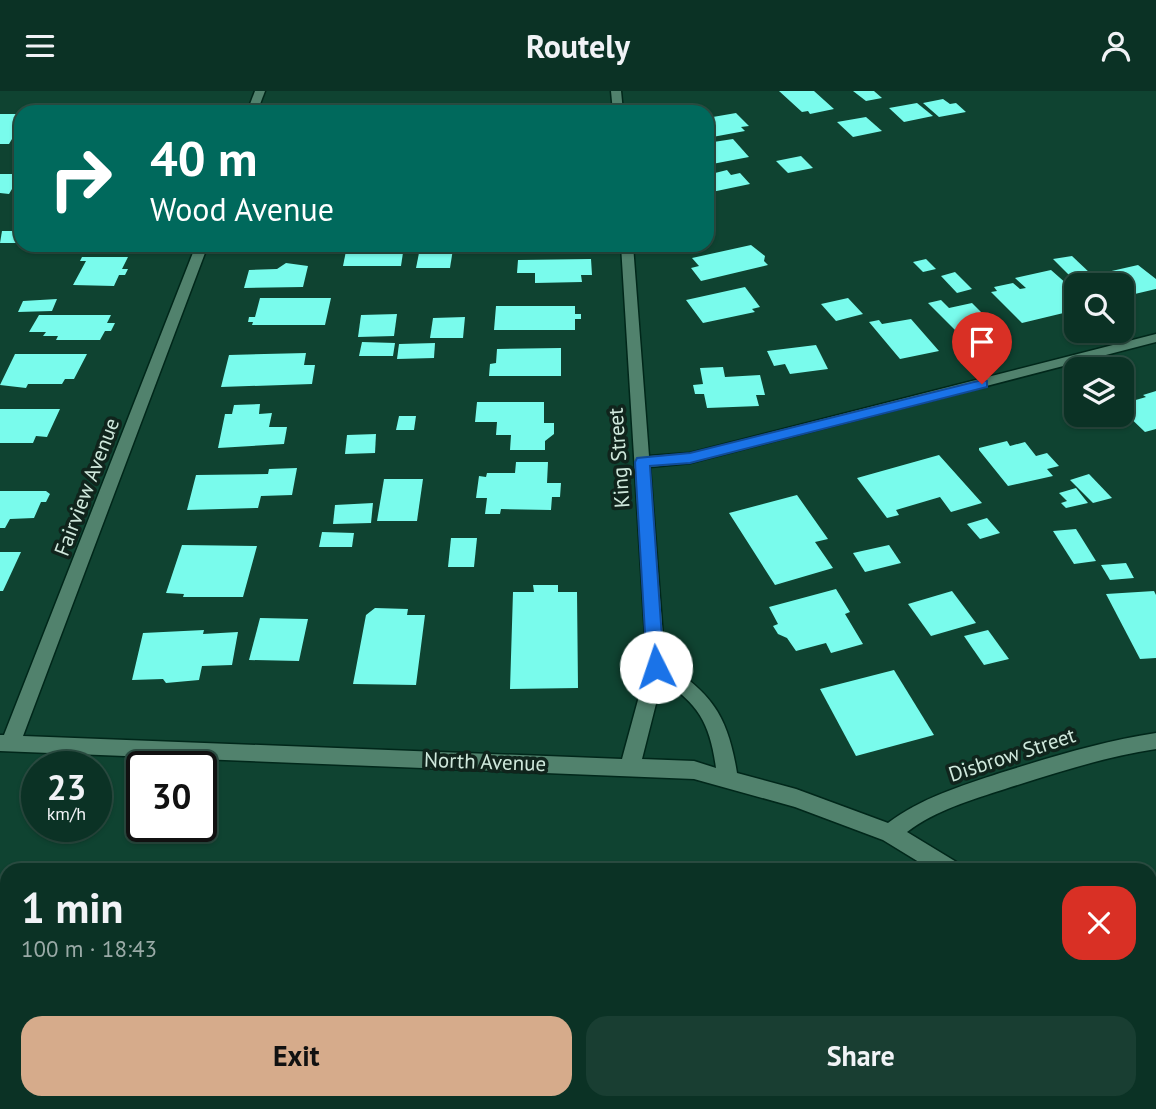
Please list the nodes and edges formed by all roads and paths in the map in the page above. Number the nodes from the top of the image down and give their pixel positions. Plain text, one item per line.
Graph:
1 (198, 252) edge
2 (627, 252) edge
3 (1156, 338) edge
4 (642, 462) junction
5 (656, 667) junction
6 (1156, 741) edge
7 (4, 746) edge
8 (630, 767) junction
9 (728, 779) junction
10 (890, 833) junction
11 (939, 863) edge

1 - 7 street, Fairview Avenue
2 - 4 street, King Street
3 - 4 street
4 - 5 street, King Street
5 - 8 street, King Street
5 - 9 street
6 - 10 street, Disbrow Street
7 - 8 street, North Avenue
8 - 9 street, North Avenue
9 - 10 street, North Avenue
10 - 11 street, North Avenue

